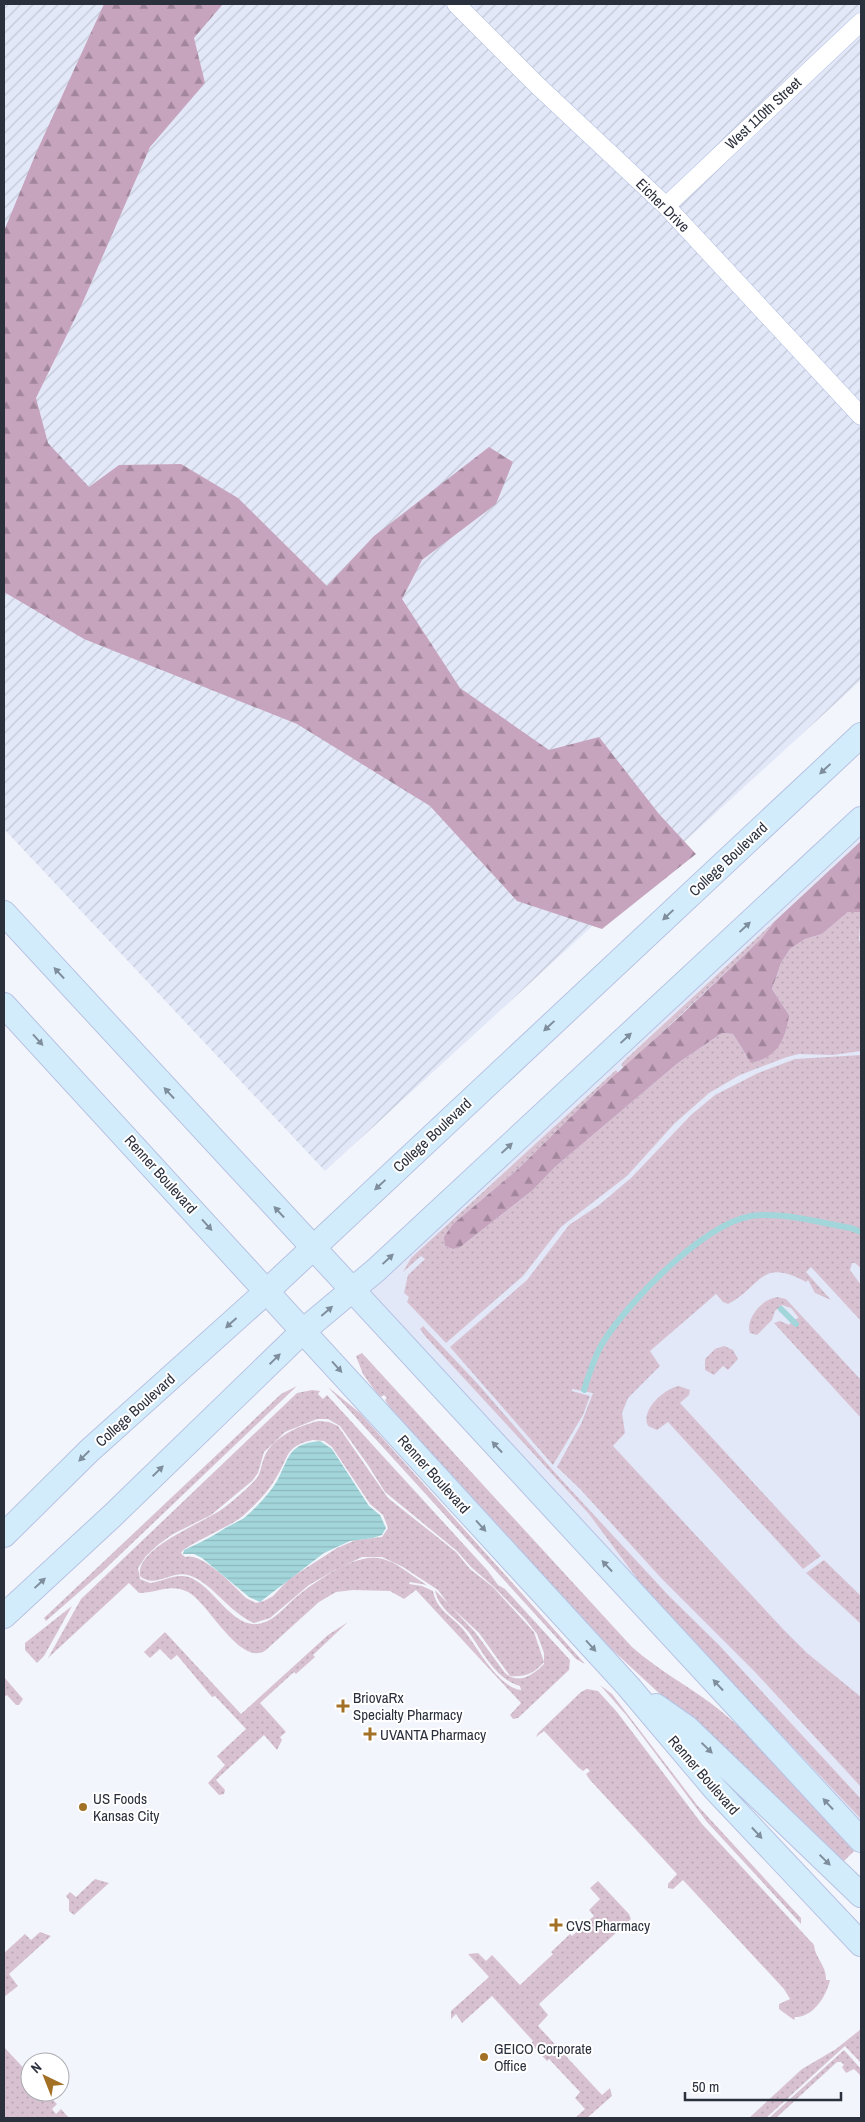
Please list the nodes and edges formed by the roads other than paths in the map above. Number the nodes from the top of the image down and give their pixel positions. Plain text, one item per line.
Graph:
1 (456, 4) edge
2 (861, 22) edge
3 (666, 206) junction
4 (861, 416) edge
5 (861, 735) edge
6 (861, 819) edge
7 (4, 913) edge
8 (4, 1005) edge
9 (312, 1248) junction
10 (351, 1290) junction
11 (267, 1291) junction
12 (303, 1331) junction
13 (4, 1535) edge
14 (4, 1616) edge
15 (628, 1686) junction
16 (861, 1840) edge
17 (861, 1895) edge
18 (861, 1944) edge

1 - 3 street, Eicher Drive
2 - 3 street, West 110th Street
3 - 4 street, Eicher Drive
5 -> 9 main road, College Boulevard
10 -> 6 main road
9 -> 7 main road
8 -> 11 main road, Renner Boulevard
9 - 10 main road
9 - 11 main road, College Boulevard
12 -> 10 main road
16 -> 10 main road
11 - 12 main road, Renner Boulevard
11 -> 13 main road, College Boulevard
14 -> 12 main road
12 -> 15 main road, Renner Boulevard
15 -> 17 main road
15 -> 18 main road, Renner Boulevard

